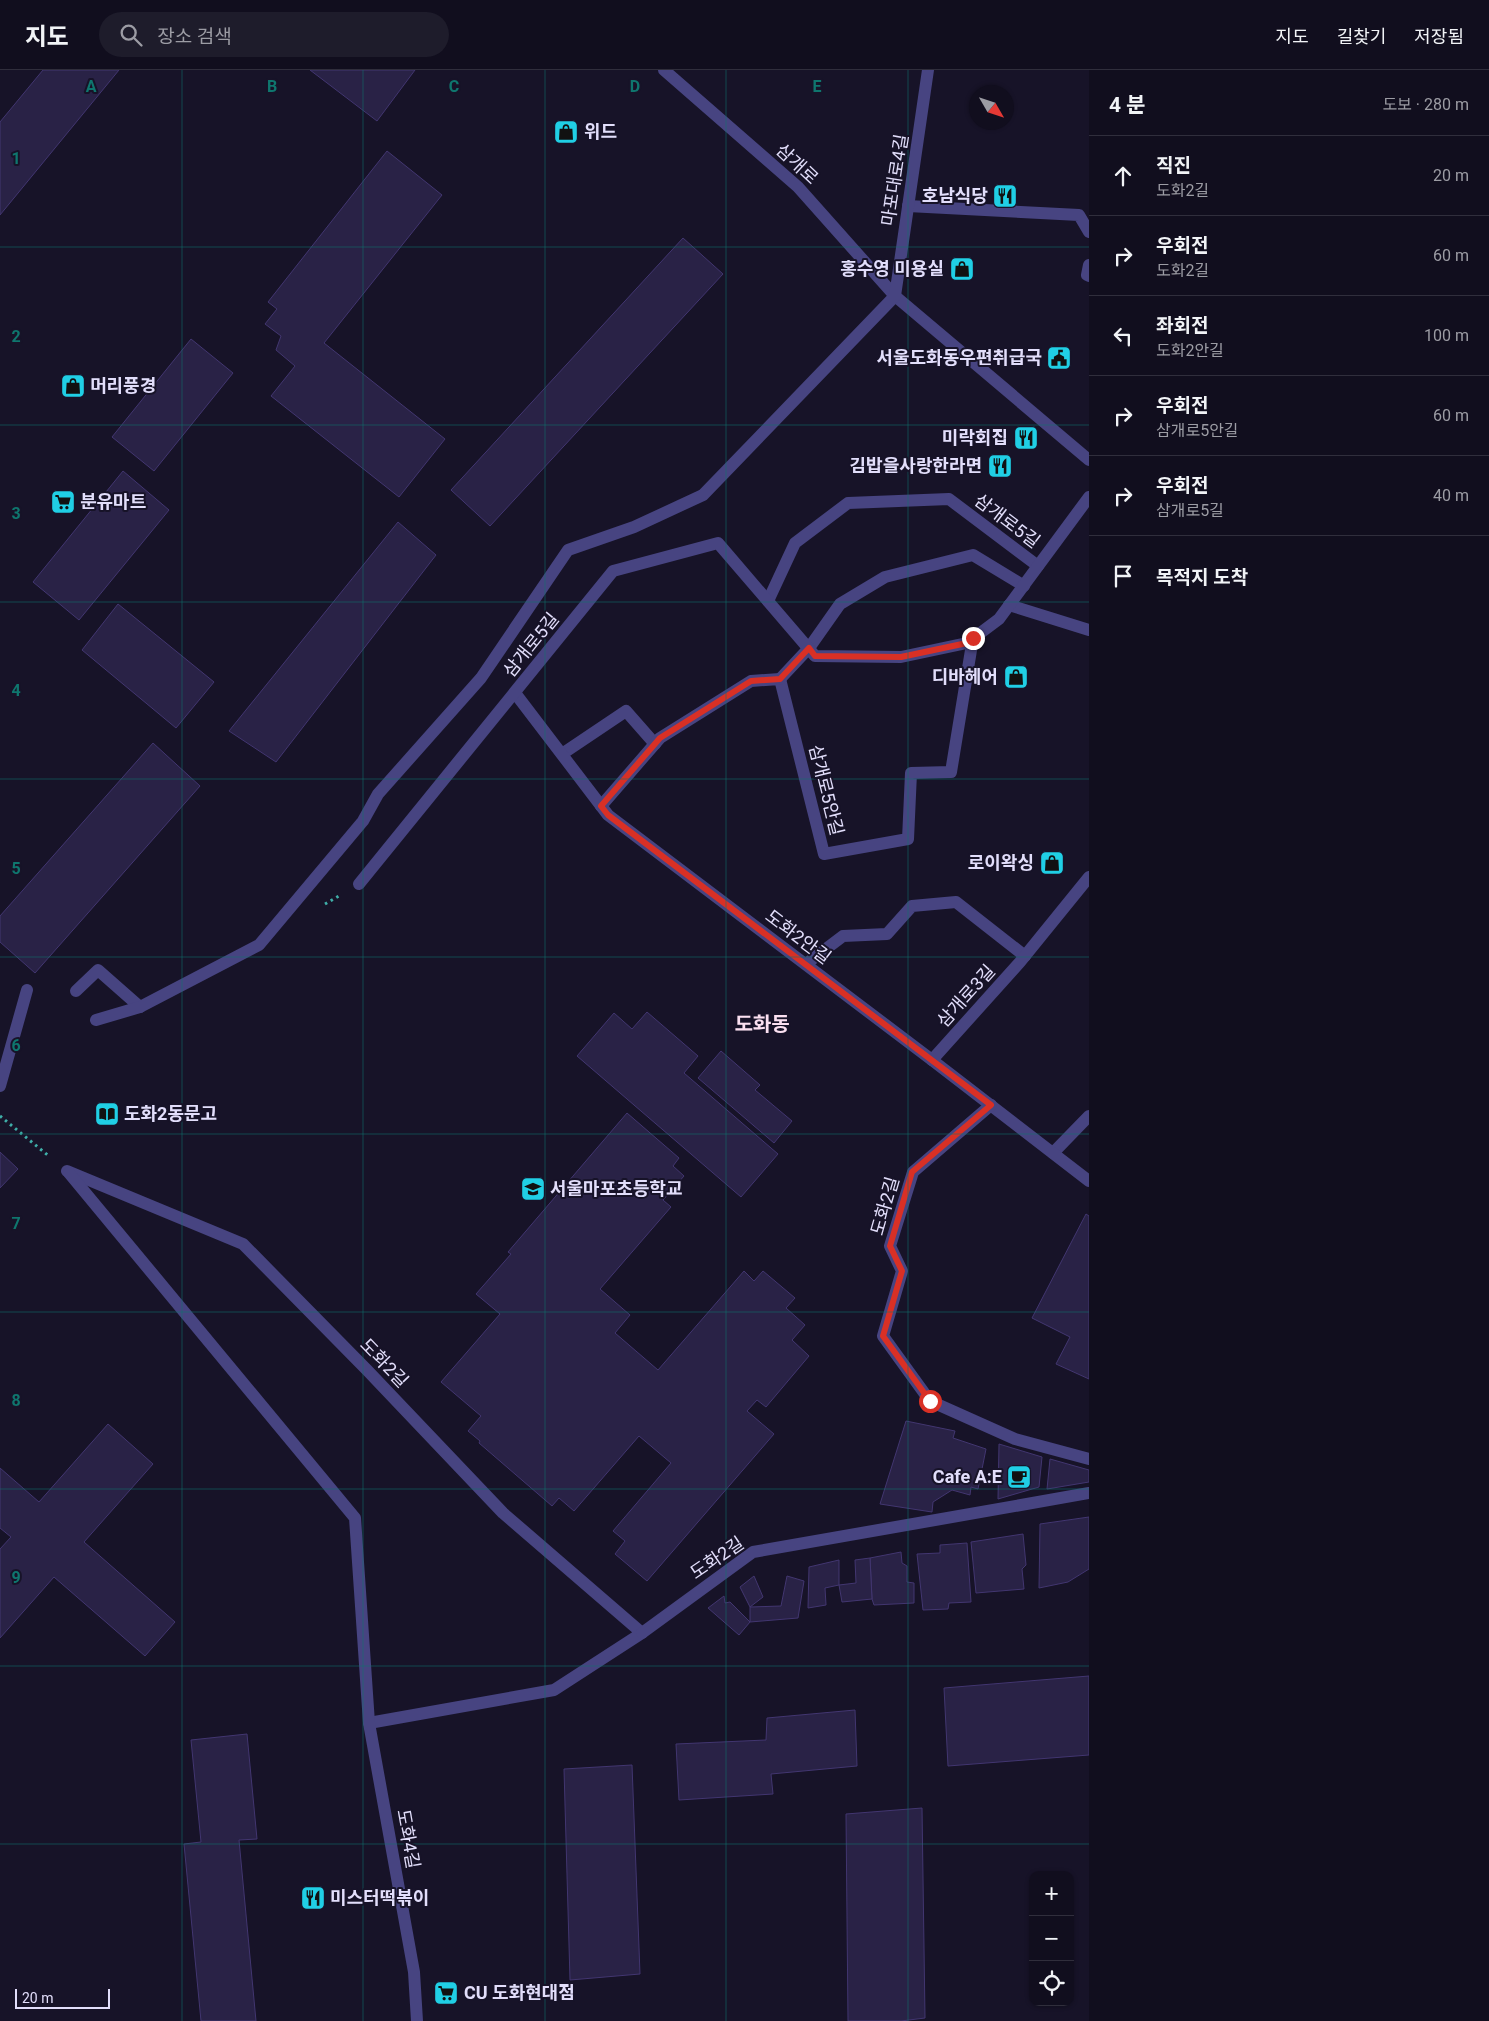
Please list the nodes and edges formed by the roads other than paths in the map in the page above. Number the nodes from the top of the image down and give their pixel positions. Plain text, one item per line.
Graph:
1 (664, 70) edge
2 (928, 70) edge
3 (908, 206) junction
4 (1089, 232) edge
5 (1089, 265) edge
6 (1089, 276) edge
7 (895, 296) junction
8 (1089, 460) edge
9 (1089, 497) edge
10 (1038, 566) junction
11 (1024, 586) junction
12 (768, 601) junction
13 (1009, 605) junction
14 (1089, 630) edge
15 (973, 638) junction
16 (809, 648) junction
17 (780, 679) junction
18 (515, 693) junction
19 (655, 744) junction
20 (562, 754) junction
21 (601, 806) junction
22 (1089, 877) edge
23 (359, 884) dead end
24 (1025, 956) junction
25 (806, 964) junction
26 (27, 990) dead end
27 (76, 991) dead end
28 (140, 1007) junction
29 (96, 1020) dead end
30 (932, 1060) junction
31 (0, 1086) edge
32 (991, 1105) junction
33 (1089, 1116) edge
34 (1053, 1153) junction
35 (67, 1171) joint
36 (1089, 1181) edge
37 (1089, 1459) edge
38 (1089, 1493) edge
39 (642, 1632) junction
40 (369, 1723) junction
41 (417, 2021) edge

1 - 7 street, 삼개로
2 - 3 street, 마포대로4길
3 - 4 street
3 - 7 street, 마포대로4길
5 - 6 street
7 - 8 street, 삼개로
7 - 28 street
9 - 10 street, 삼개로5길
10 - 11 street, 삼개로5길
10 - 12 street, 삼개로5길
11 - 13 street, 삼개로5길
11 - 16 street
12 - 16 street, 삼개로5길
12 - 18 street, 삼개로5길
13 - 14 street
13 - 15 street, 삼개로5길
15 - 16 street, 삼개로5길
15 - 17 street, 삼개로5안길
16 - 17 street
17 - 19 street
18 - 20 street, 도화2안길
18 - 23 street, 삼개로5길
19 - 20 street
19 - 21 street
20 - 21 street, 도화2안길
21 - 25 street, 도화2안길
22 - 24 street, 삼개로3길
24 - 25 street
24 - 30 street, 삼개로3길
25 - 30 street, 도화2안길
26 - 31 street
27 - 28 street
28 - 29 street
30 - 32 street, 도화2안길
32 - 34 street, 도화2안길
32 - 37 street, 도화2길
33 - 34 street
34 - 36 street, 도화2안길
35 - 39 street, 도화2길
35 - 40 street, 도화4길
38 - 39 street, 도화2길
39 - 40 street, 도화2길
40 - 41 street, 도화4길

